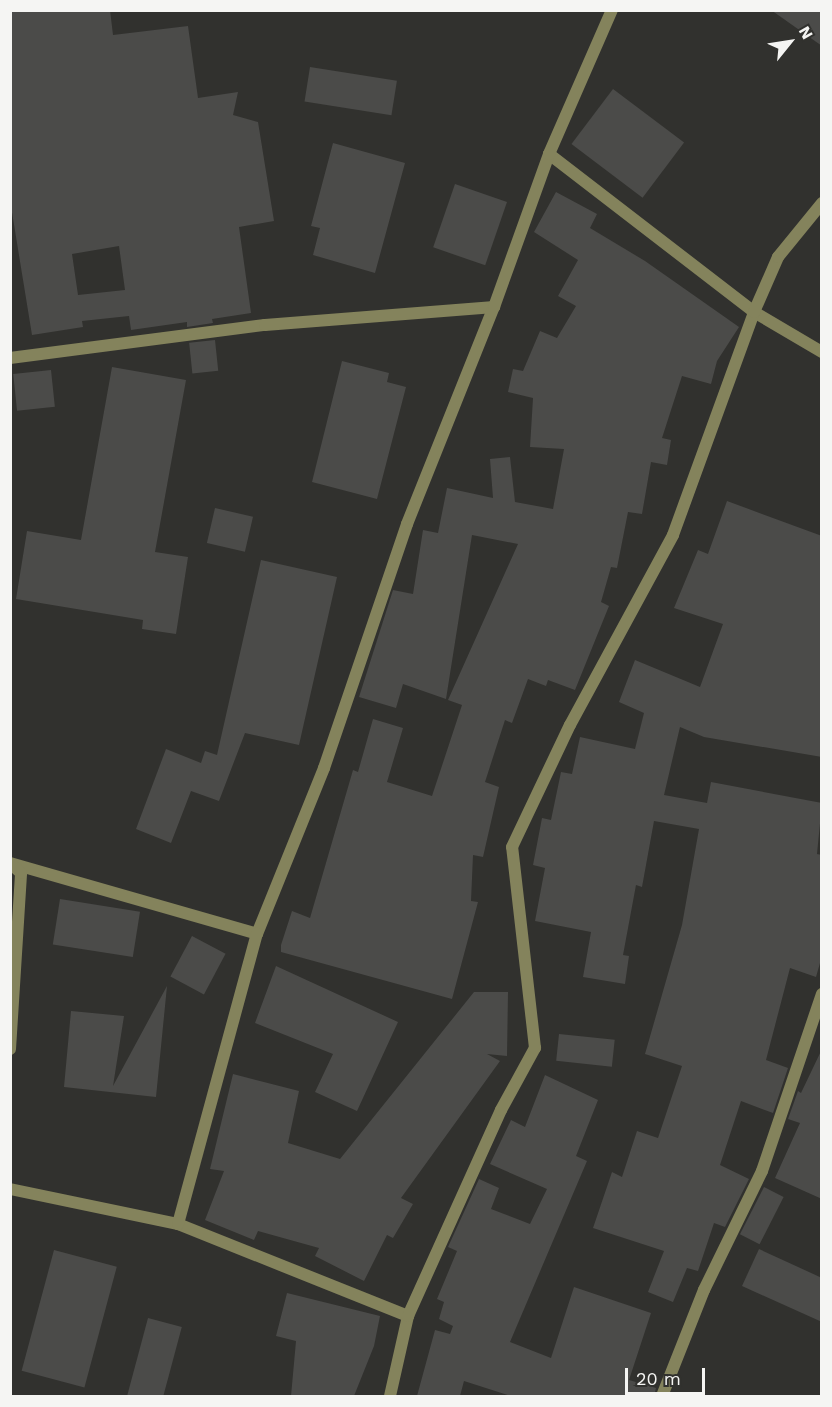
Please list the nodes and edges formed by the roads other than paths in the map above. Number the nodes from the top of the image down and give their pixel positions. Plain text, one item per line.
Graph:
1 (612, 10) edge
2 (549, 154) junction
3 (822, 203) edge
4 (494, 307) junction
5 (754, 312) junction
6 (822, 352) edge
7 (10, 358) edge
8 (10, 863) edge
9 (257, 934) junction
10 (822, 994) edge
11 (10, 1049) edge
12 (10, 1189) edge
13 (178, 1224) junction
14 (408, 1316) junction
15 (390, 1396) edge
16 (662, 1396) edge

1 - 2 street
2 - 4 street
2 - 5 street
3 - 5 street
4 - 7 street
4 - 9 street
5 - 6 street
5 - 14 street
8 - 9 street
8 - 11 street
9 - 13 street
10 - 16 street
12 - 13 street
13 - 14 street
14 - 15 street

